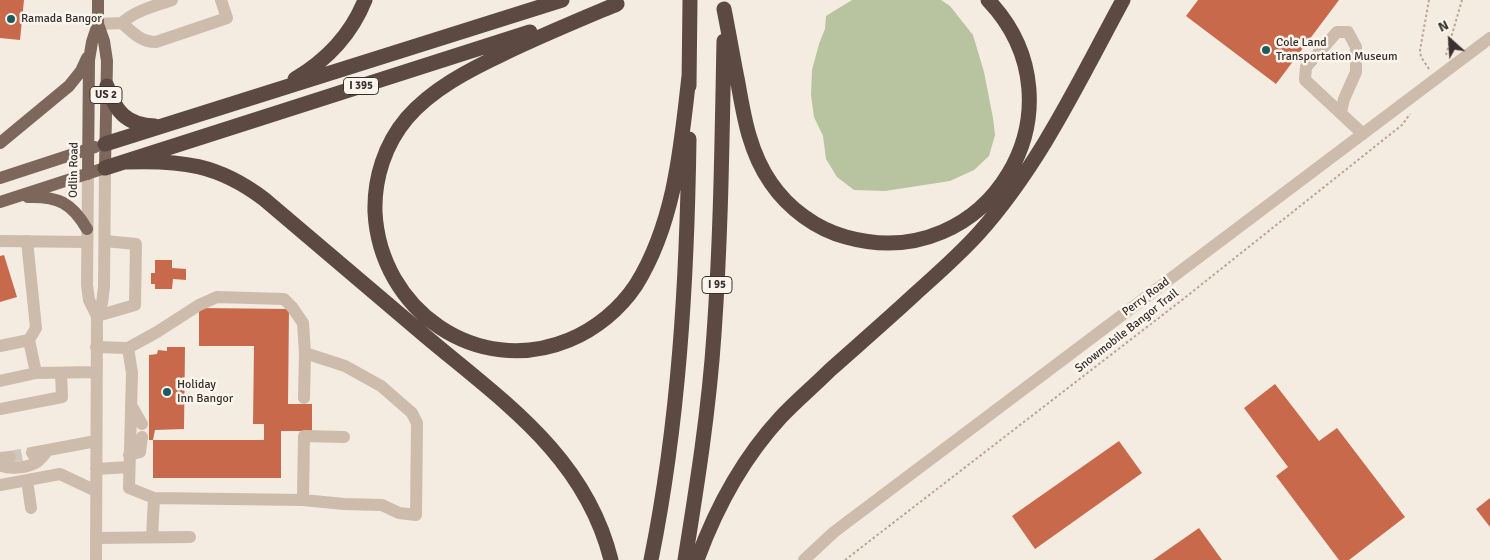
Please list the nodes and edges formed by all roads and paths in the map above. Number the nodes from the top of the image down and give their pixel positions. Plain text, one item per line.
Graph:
1 (98, 0) edge
2 (172, 0) edge
3 (221, 0) edge
4 (365, 0) edge
5 (562, 0) edge
6 (690, 0) edge
7 (988, 0) edge
8 (1123, 0) edge
9 (1429, 0) edge
10 (1462, 0) edge
11 (624, 2) edge
12 (724, 4) edge
13 (122, 23) junction
14 (98, 24) junction
15 (1490, 38) edge
16 (90, 51) junction
17 (690, 76) junction
18 (1436, 79) junction
19 (106, 86) junction
20 (267, 93) junction
21 (1413, 109) dead end
22 (1341, 112) junction
23 (166, 125) junction
24 (1363, 134) junction
25 (0, 143) edge
26 (106, 144) junction
27 (88, 149) junction
28 (125, 162) junction
29 (105, 168) junction
30 (88, 174) junction
31 (0, 178) edge
32 (5, 200) edge
33 (87, 235) junction
34 (0, 241) edge
35 (27, 241) junction
36 (105, 241) junction
37 (96, 316) junction
38 (29, 340) junction
39 (0, 346) edge
40 (96, 347) junction
41 (128, 348) junction
42 (305, 353) junction
43 (96, 372) junction
44 (36, 373) junction
45 (61, 373) junction
46 (0, 380) edge
47 (304, 398) dead end
48 (131, 405) junction
49 (0, 410) edge
50 (142, 424) dead end
51 (142, 437) dead end
52 (344, 437) dead end
53 (96, 442) junction
54 (48, 450) junction
55 (32, 453) tunnel mouth
56 (129, 461) junction
57 (0, 465) edge
58 (96, 469) junction
59 (27, 480) junction
60 (0, 485) edge
61 (96, 491) junction
62 (154, 498) junction
63 (303, 500) junction
64 (31, 508) dead end
65 (152, 537) junction
66 (190, 537) dead end
67 (96, 538) junction
68 (96, 560) edge
69 (611, 560) edge
70 (651, 560) edge
71 (685, 560) edge
72 (697, 560) edge
73 (804, 560) edge
74 (845, 560) edge

1 - 14 main road, Odlin Road / US 2
2 - 13 street
3 - 13 street
4 - 20 highway
5 - 20 highway, I 395
6 - 17 highway, I 95
7 - 12 highway
8 - 72 highway
9 - 18 path
10 - 18 path
11 - 17 highway
11 - 28 highway, I 395
12 - 71 highway, I 95
13 - 14 street
14 - 16 main road, Odlin Road / US 2
14 - 19 main road, Odlin Road / US 2
15 - 18 street, Perry Road
16 - 25 main road, US 2
16 - 27 main road, Odlin Road
17 - 70 highway, I 95
18 - 24 street, Perry Road
19 - 23 highway
19 - 26 main road, Odlin Road / US 2
20 - 23 highway, I 395
21 - 74 path, Snowmobile Bangor Trail
22 - 22 street
22 - 24 street
23 - 26 highway, I 395
24 - 73 street, Perry Road
26 - 27 main road
26 - 29 main road, Odlin Road / US 2
27 - 30 main road, Odlin Road
27 - 31 main road
28 - 29 highway, I 395
28 - 69 highway
29 - 30 main road
29 - 36 street, Odlin Road
30 - 32 main road
30 - 33 street, Odlin Road
32 - 33 main road
33 - 35 street
33 - 37 street, Odlin Road
34 - 35 street
35 - 38 street
36 - 37 street, Odlin Road
36 - 37 street
37 - 40 street, Odlin Road
38 - 39 street
38 - 44 street
40 - 41 street
40 - 43 street, Odlin Road
41 - 42 street
41 - 48 street
42 - 47 street
42 - 63 street
43 - 45 street
43 - 53 street, Odlin Road
44 - 45 street
44 - 46 street
45 - 49 street
48 - 50 street
48 - 56 street
51 - 56 street
52 - 63 street
53 - 54 street
53 - 58 street, Odlin Road
54 - 55 street
54 - 57 street
56 - 58 street
56 - 62 street
58 - 61 street, Odlin Road
59 - 60 street
59 - 61 street
59 - 64 street
61 - 67 street, Odlin Road
62 - 63 street
62 - 65 street
65 - 66 street
65 - 67 street
67 - 68 street, Odlin Road

